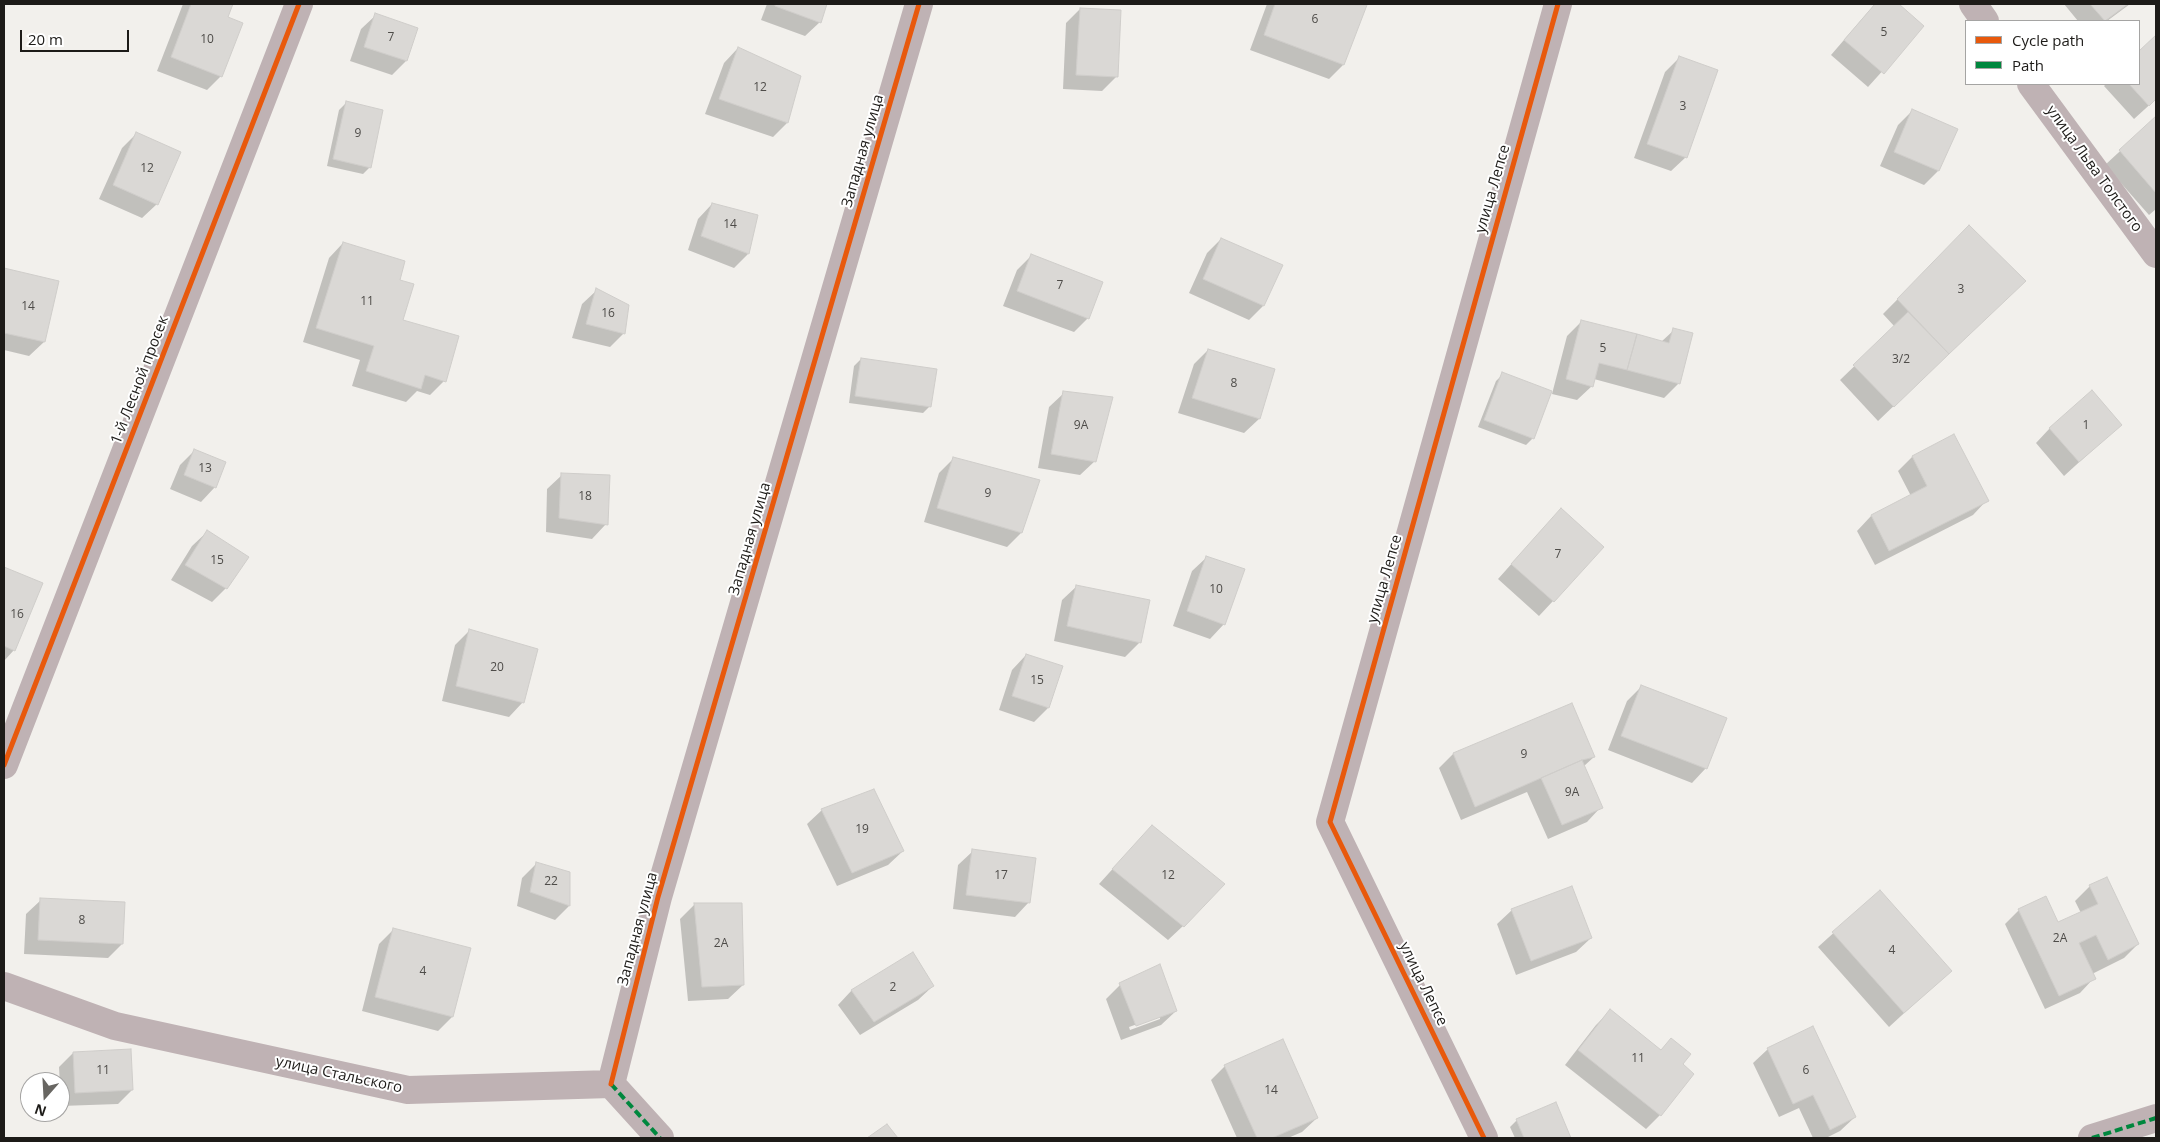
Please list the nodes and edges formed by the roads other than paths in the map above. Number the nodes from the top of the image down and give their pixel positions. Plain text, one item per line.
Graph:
1 (299, 4) edge
2 (919, 4) edge
3 (1558, 4) edge
4 (1973, 4) edge
5 (1984, 20) edge
6 (2032, 85) edge
7 (2156, 254) edge
8 (4, 765) edge
9 (4, 986) edge
10 (611, 1084) junction
11 (2156, 1118) edge
12 (660, 1138) edge
13 (1484, 1138) edge
14 (2092, 1138) edge

1 - 8 street, 1-й Лесной просек
2 - 10 street, Западная улица
3 - 13 street, улица Лепсе
4 - 5 street
6 - 7 street, улица Льва Толстого
9 - 10 street, улица Стальского
10 - 12 street
11 - 14 street

